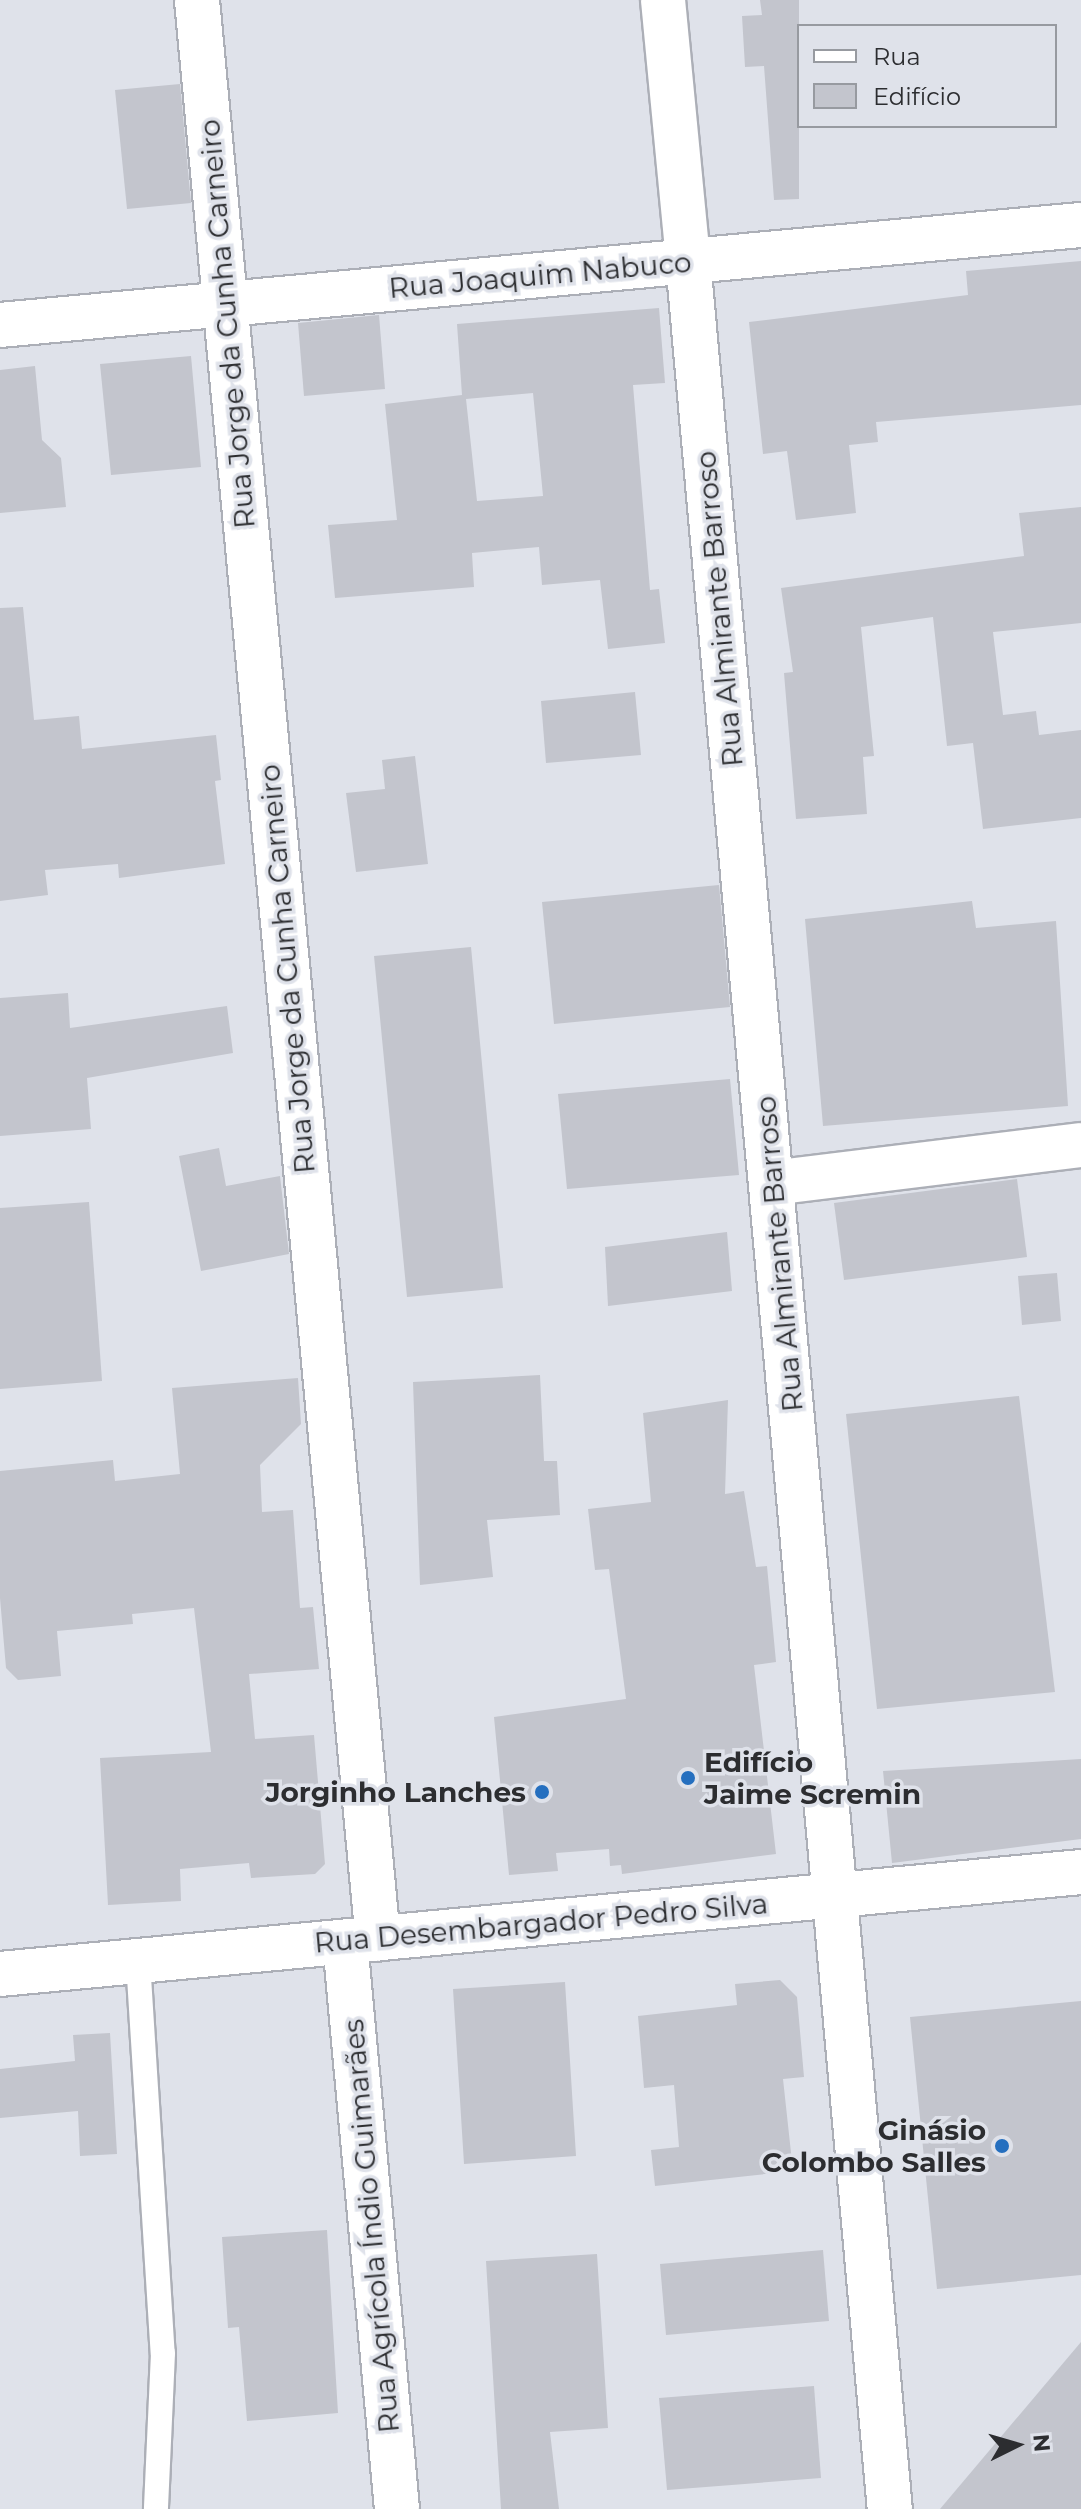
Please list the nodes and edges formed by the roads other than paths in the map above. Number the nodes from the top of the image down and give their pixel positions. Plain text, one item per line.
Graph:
1 (197, 0) edge
2 (663, 0) edge
3 (1081, 225) edge
4 (688, 261) junction
5 (225, 304) junction
6 (0, 325) edge
7 (1081, 1145) edge
8 (772, 1183) junction
9 (1081, 1872) edge
10 (838, 1895) junction
11 (362, 1940) junction
12 (138, 1961) junction
13 (0, 1974) edge
14 (156, 2509) edge
15 (397, 2509) edge
16 (890, 2509) edge

1 - 5 main road, Rua Jorge da Cunha Carneiro
2 - 4 main road, Rua Almirante Barroso
3 - 4 main road, Rua Joaquim Nabuco
4 - 5 main road, Rua Joaquim Nabuco
4 - 8 main road, Rua Almirante Barroso
5 - 6 main road, Rua Joaquim Nabuco
5 - 11 main road, Rua Jorge da Cunha Carneiro
7 - 8 main road
8 - 10 main road, Rua Almirante Barroso
9 - 10 main road, Rua Desembargador Pedro Silva
10 - 11 main road, Rua Desembargador Pedro Silva
10 - 16 main road, Rua Almirante Barroso
11 - 12 main road, Rua Desembargador Pedro Silva
11 - 15 main road, Rua Agrícola Índio Guimarães
12 - 13 main road, Rua Desembargador Pedro Silva
12 - 14 lane

